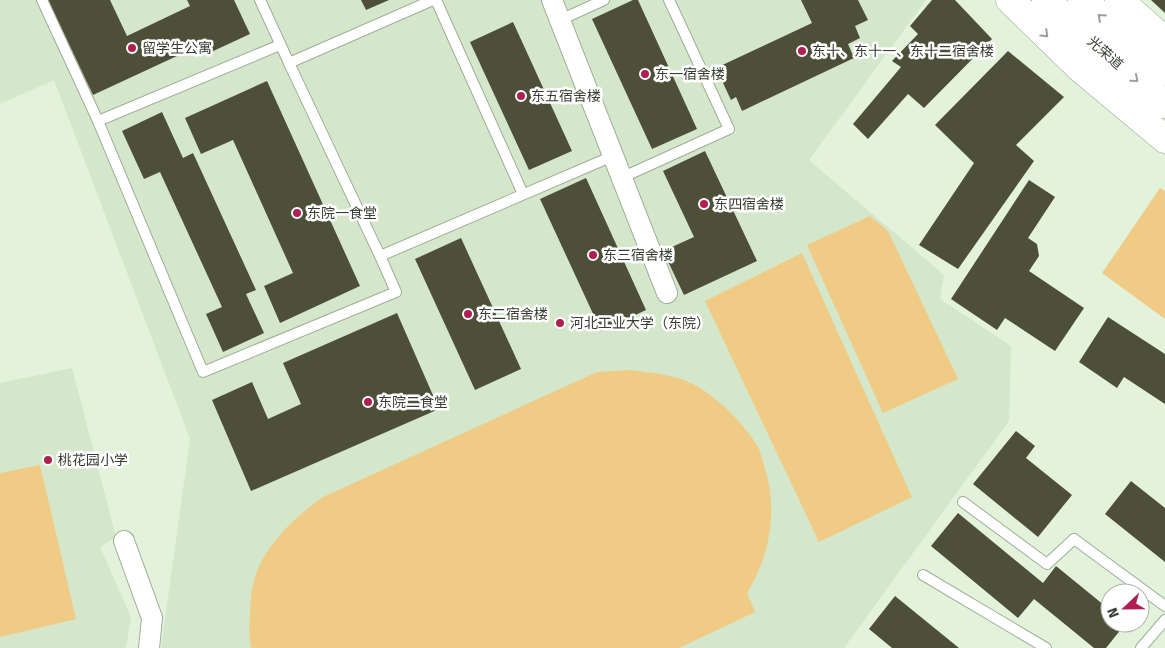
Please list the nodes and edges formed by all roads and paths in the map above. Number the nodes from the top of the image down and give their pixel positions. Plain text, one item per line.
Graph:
1 (42, 0) edge
2 (260, 0) edge
3 (435, 0) edge
4 (552, 0) edge
5 (604, 0) edge
6 (669, 0) edge
7 (1010, 0) edge
8 (1046, 0) edge
9 (1082, 0) edge
10 (1119, 0) edge
11 (560, 20) junction
12 (1165, 41) edge
13 (280, 45) junction
14 (289, 63) junction
15 (1165, 71) edge
16 (1165, 104) edge
17 (98, 121) junction
18 (1165, 139) edge
19 (613, 156) junction
20 (621, 178) junction
21 (523, 194) junction
22 (380, 256) junction
23 (668, 293) dead end
24 (963, 502) dead end
25 (124, 541) dead end
26 (923, 575) dead end
27 (1165, 606) edge
28 (1165, 620) edge
29 (149, 648) edge
30 (1046, 648) edge
31 (1140, 648) edge

1 - 17 lane
2 - 13 lane
3 - 14 lane
3 - 21 lane
4 - 11 street
5 - 11 lane
6 - 20 lane
7 -> 18 main road
8 -> 16 main road, 光荣道
15 -> 9 main road, 光荣道
10 - 12 main road
11 - 19 street
13 - 14 lane
13 - 17 lane
14 - 22 lane
17 - 22 lane
19 - 20 street
19 - 21 lane
20 - 23 street
21 - 22 lane
24 - 27 lane
25 - 29 street
26 - 30 lane
28 - 31 lane

